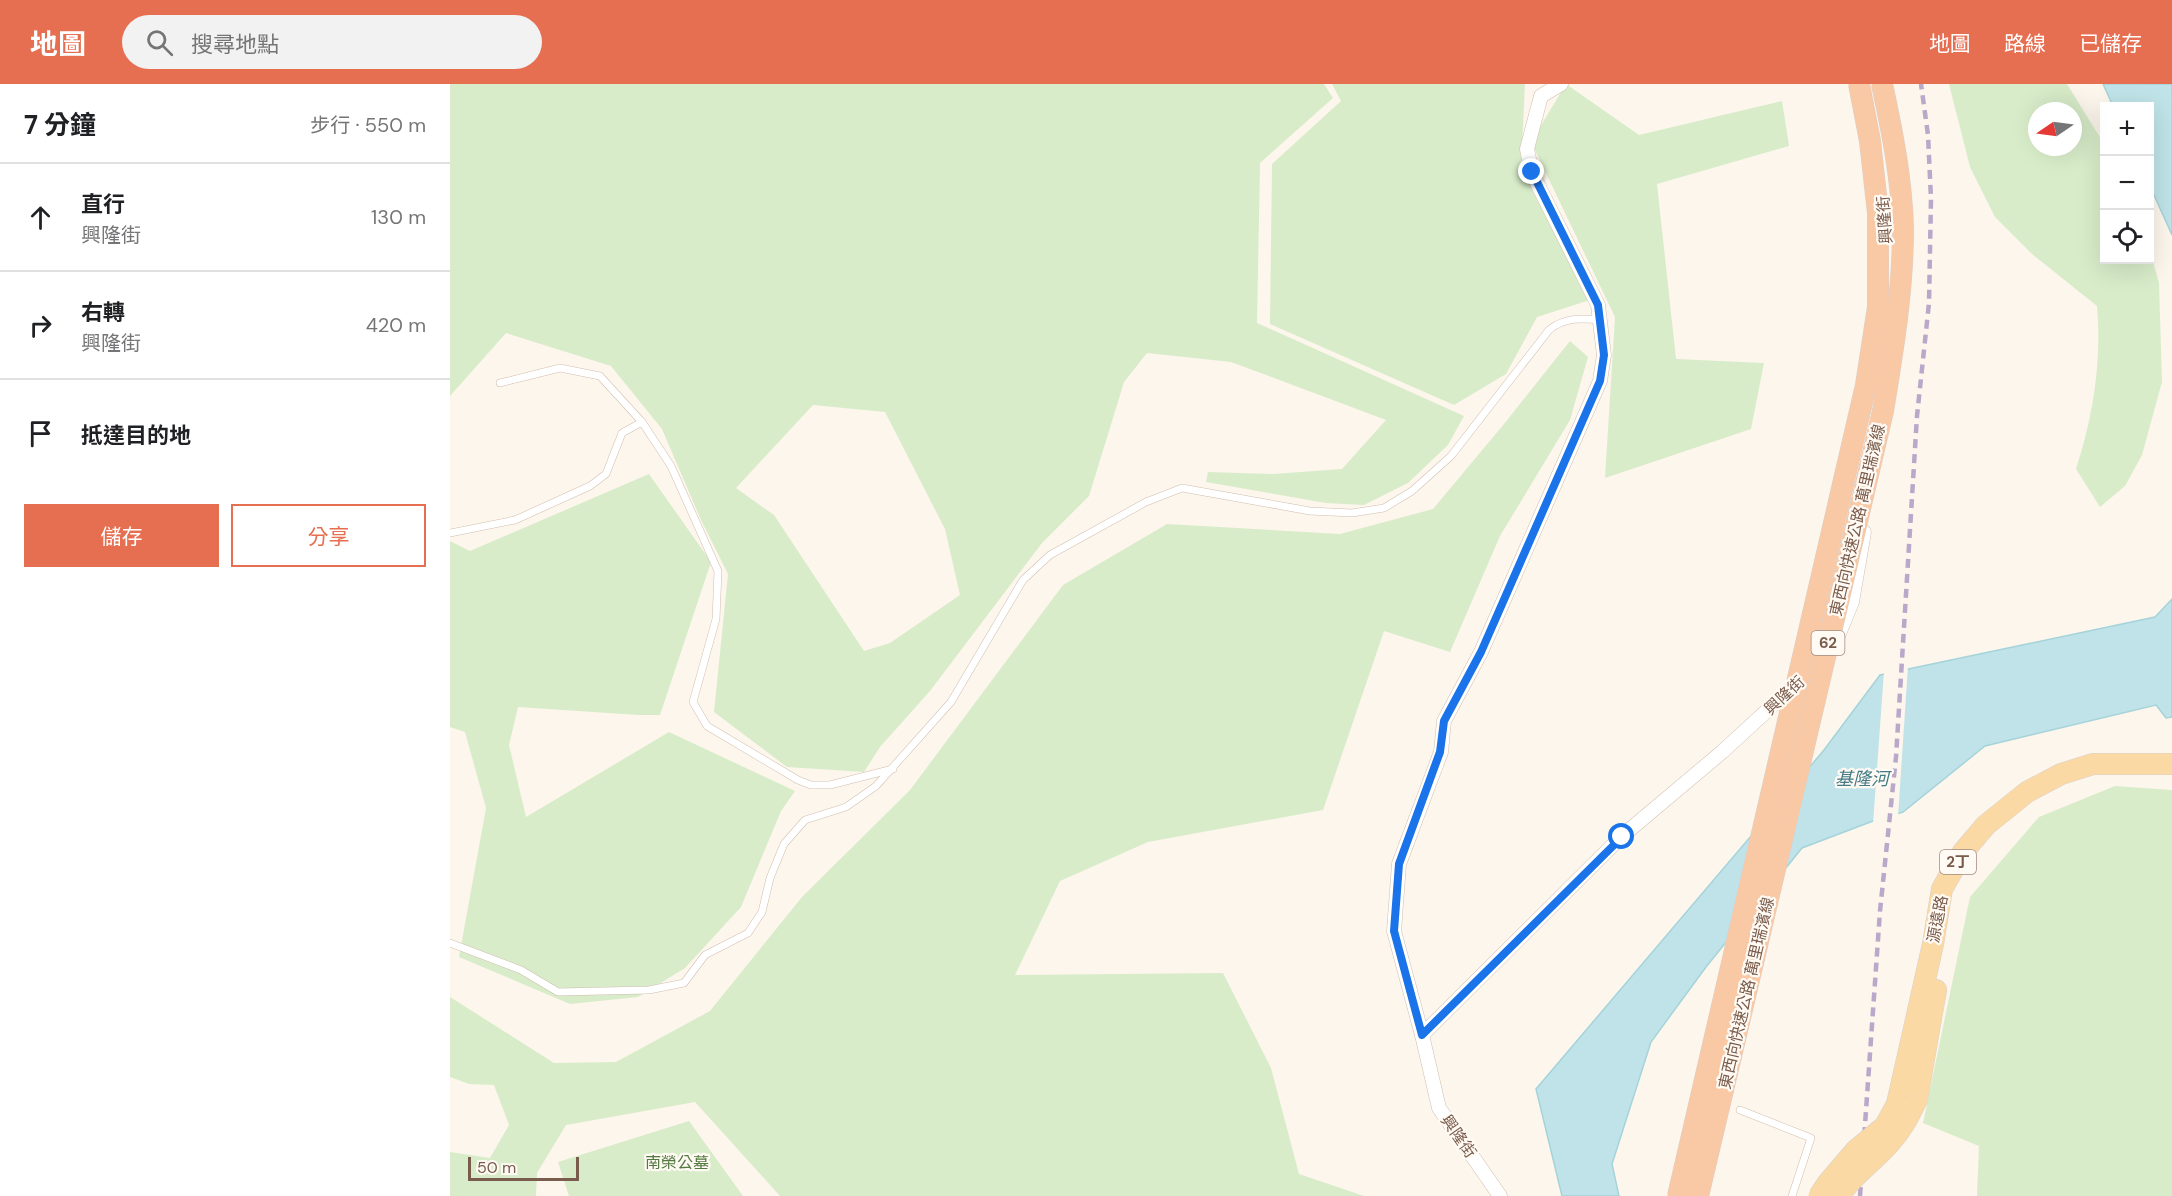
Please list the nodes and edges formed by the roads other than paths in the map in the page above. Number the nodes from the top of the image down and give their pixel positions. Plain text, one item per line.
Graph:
1 (1561, 84) edge
2 (1859, 84) edge
3 (1869, 84) edge
4 (1882, 84) edge
5 (1601, 320) junction
6 (500, 383) dead end
7 (642, 422) junction
8 (450, 533) edge
9 (2172, 764) edge
10 (892, 769) junction
11 (2172, 776) edge
12 (450, 943) edge
13 (1422, 1035) junction
14 (1907, 1101) junction
15 (1740, 1110) dead end
16 (1500, 1196) edge
17 (1678, 1196) edge
18 (1698, 1196) edge
19 (1792, 1196) edge
20 (1819, 1196) edge
21 (1839, 1196) edge

1 - 5 street, 興隆街
2 - 17 highway, 東西向快速公路 萬里瑞濱線 / 62, bridge
3 - 13 street, 興隆街
4 - 18 highway, 東西向快速公路 萬里瑞濱線 / 62, bridge
5 - 10 lane
5 - 13 street, 興隆街
6 - 7 lane
7 - 8 lane
7 - 10 lane
9 - 14 main road, 源遠路 / 2丁
10 - 12 lane
11 - 14 main road, 源遠路 / 2丁
13 - 16 street, 興隆街
14 - 20 main road, 源遠路 / 2丁, bridge
14 - 21 main road, 源遠路 / 2丁, bridge
15 - 19 lane

